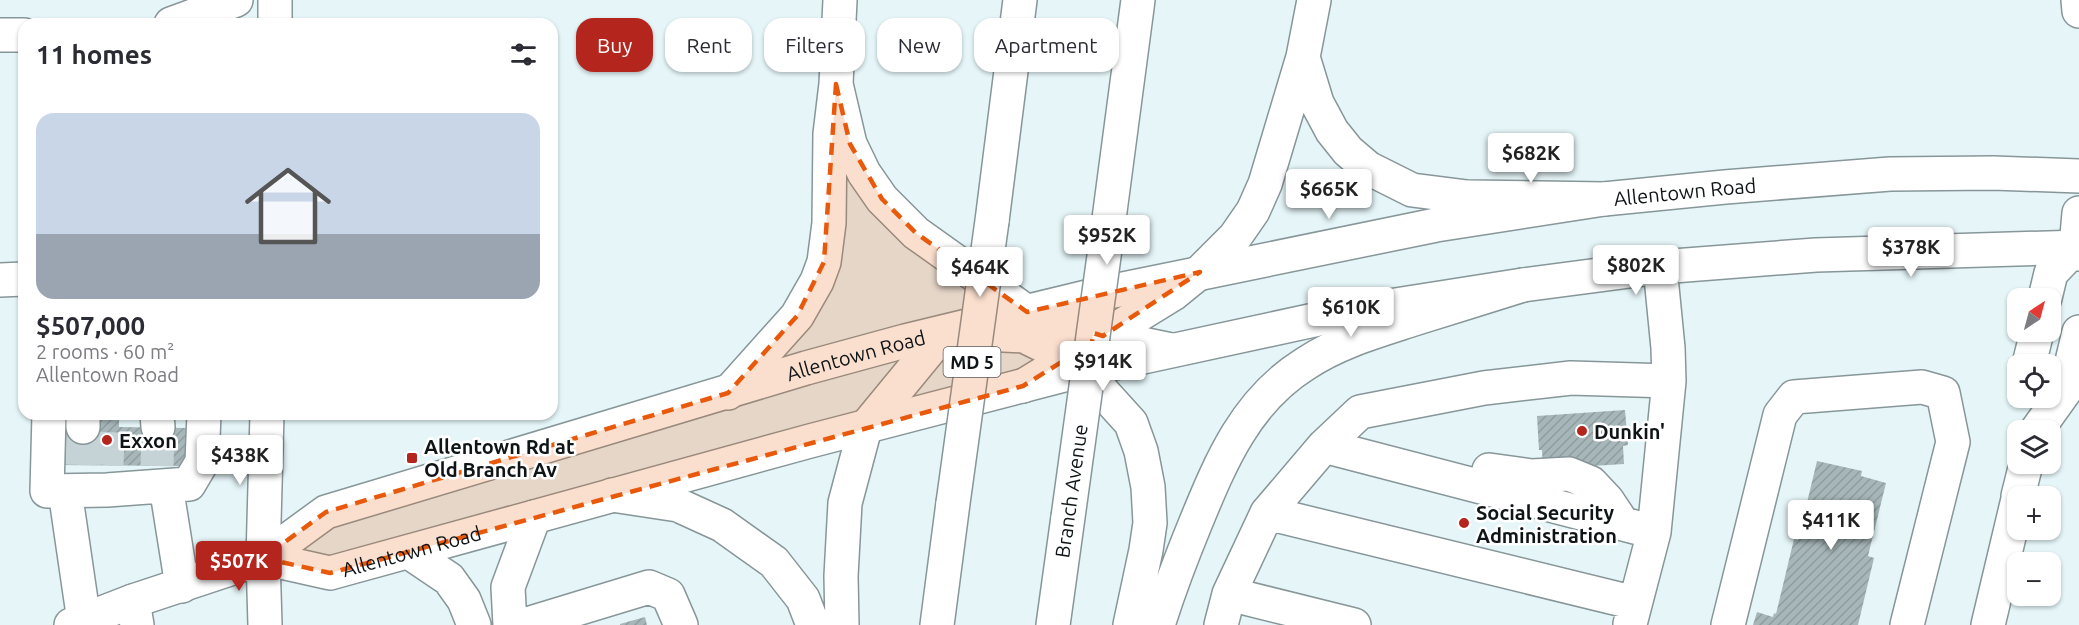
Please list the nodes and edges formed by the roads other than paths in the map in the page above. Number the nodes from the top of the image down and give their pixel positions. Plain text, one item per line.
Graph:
1 (236, 0) edge
2 (275, 0) edge
3 (840, 0) edge
4 (1020, 0) edge
5 (1138, 0) edge
6 (1314, 0) edge
7 (2079, 0) edge
8 (2079, 11) edge
9 (187, 18) edge
10 (275, 18) edge
11 (0, 35) edge
12 (18, 35) edge
13 (1303, 57) junction
14 (836, 84) junction
15 (2079, 176) edge
16 (1604, 199) junction
17 (2079, 213) edge
18 (2078, 249) edge
19 (1660, 267) junction
20 (1200, 272) junction
21 (18, 279) edge
22 (0, 280) edge
23 (1523, 285) junction
24 (2047, 288) edge
25 (1027, 312) junction
26 (944, 332) junction
27 (2079, 332) edge
28 (1103, 336) junction
29 (1172, 350) junction
30 (1076, 364) junction
31 (1669, 381) junction
32 (728, 393) junction
33 (49, 420) edge
34 (204, 420) edge
35 (267, 420) edge
36 (2044, 420) edge
37 (865, 428) junction
38 (1324, 446) junction
39 (160, 479) junction
40 (88, 480) junction
41 (612, 495) junction
42 (1267, 513) junction
43 (534, 517) junction
44 (1654, 532) junction
45 (2008, 540) edge
46 (409, 552) junction
47 (263, 558) junction
48 (182, 586) junction
49 (1229, 594) junction
50 (135, 613) edge
51 (1632, 614) edge
52 (78, 623) edge
53 (265, 625) edge
54 (474, 625) edge
55 (510, 625) edge
56 (524, 625) edge
57 (681, 625) edge
58 (813, 625) edge
59 (842, 625) edge
60 (937, 625) edge
61 (1053, 625) edge
62 (1130, 625) edge
63 (1158, 625) edge
64 (1221, 625) edge
65 (1354, 625) edge
66 (1728, 625) edge
67 (1907, 625) edge
68 (1988, 625) edge

1 - 9 main road
2 - 10 main road
3 - 14 main road
4 - 60 main road, MD 5, bridge
5 - 61 main road, Branch Avenue, bridge
6 - 13 main road
7 - 8 main road
11 - 12 main road
13 - 16 main road
13 - 20 main road
14 - 25 main road
14 - 32 main road
15 - 16 main road, Allentown Road
16 - 20 main road, Allentown Road
17 - 18 main road
18 - 19 main road, Allentown Road
18 - 24 main road
19 - 23 main road, Allentown Road
19 - 31 main road
20 - 25 main road, Allentown Road
20 - 28 main road
21 - 22 main road
23 - 29 main road, Allentown Road
23 - 63 main road
25 - 26 main road, Allentown Road
25 - 28 main road
26 - 30 main road
26 - 32 main road, Allentown Road
26 - 37 main road
27 - 36 main road
28 - 29 main road
28 - 30 main road
29 - 30 main road, Allentown Road
30 - 37 main road, Allentown Road
30 - 62 main road
31 - 38 main road
31 - 44 main road
32 - 47 main road, Allentown Road
33 - 40 main road
34 - 39 main road
35 - 47 main road
37 - 41 main road, Allentown Road
37 - 59 main road
38 - 42 main road
38 - 44 main road
39 - 40 main road
39 - 48 main road
40 - 52 main road
41 - 43 main road, Allentown Road
41 - 58 main road
42 - 49 main road
42 - 51 main road
43 - 46 main road, Allentown Road
43 - 55 main road
44 - 51 main road
45 - 68 main road
46 - 47 main road, Allentown Road
46 - 54 main road
47 - 48 main road, Allentown Road
47 - 53 main road
48 - 50 main road, Allentown Road
49 - 64 main road
49 - 65 main road
50 - 52 main road, Allentown Road
56 - 57 main road
66 - 67 main road

